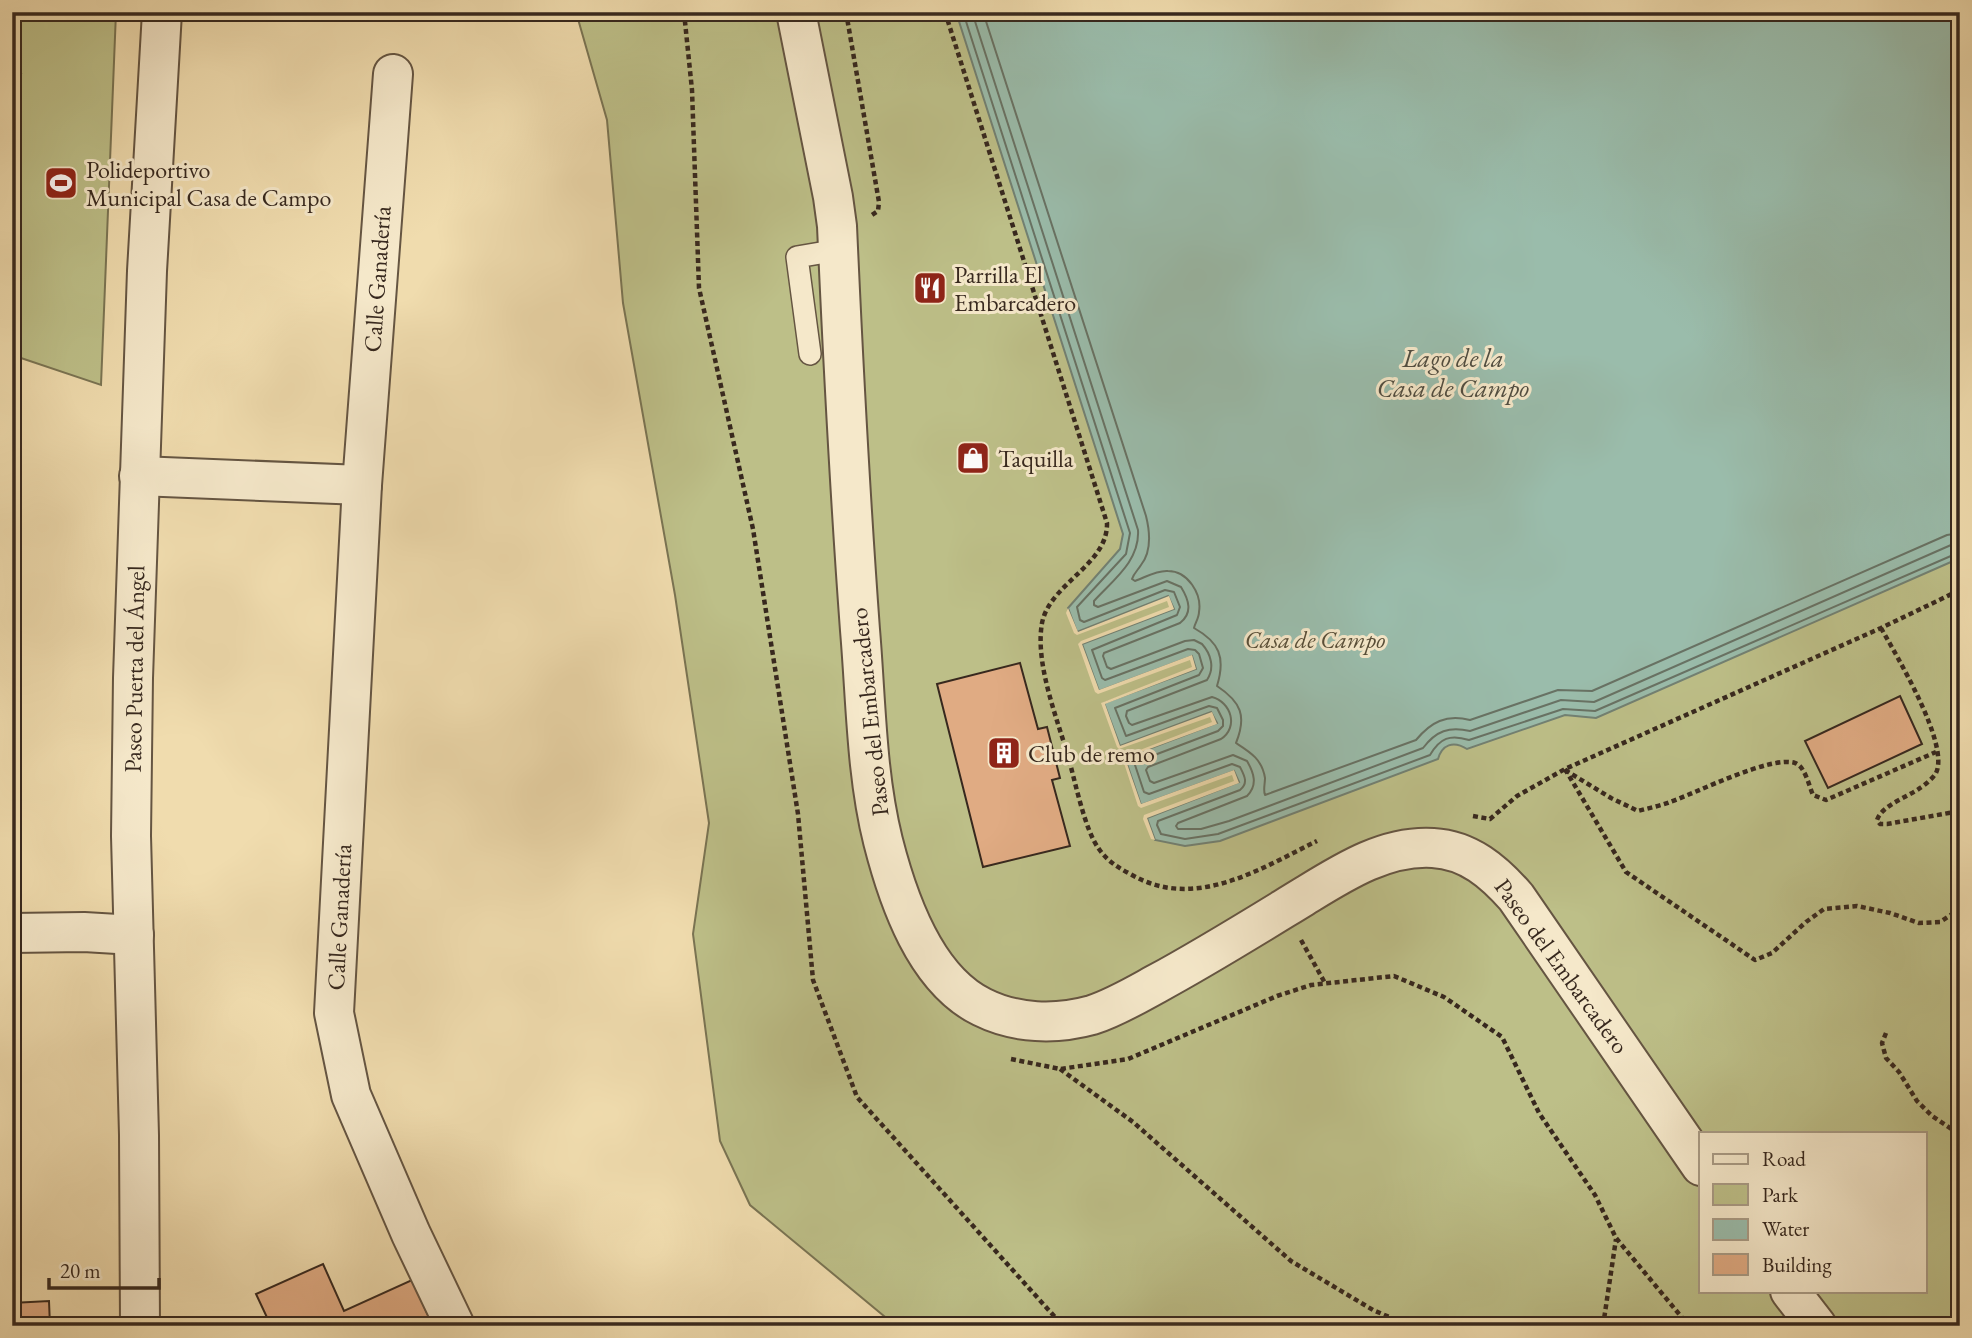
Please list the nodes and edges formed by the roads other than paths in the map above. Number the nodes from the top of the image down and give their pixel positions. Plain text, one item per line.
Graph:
1 (162, 12) edge
2 (796, 12) edge
3 (393, 74) dead end
4 (838, 250) junction
5 (810, 354) dead end
6 (139, 476) junction
7 (362, 485) junction
8 (12, 933) edge
9 (134, 935) junction
10 (1699, 1163) edge
11 (1791, 1292) edge
12 (140, 1326) edge
13 (455, 1326) edge
14 (1817, 1326) edge

1 - 6 street, Paseo Puerta del Ángel
2 - 4 street, Paseo del Embarcadero
3 - 7 street, Calle Ganadería
4 - 5 lane
4 - 10 street, Paseo del Embarcadero
6 - 7 street
6 - 9 street, Paseo Puerta del Ángel
7 - 13 street, Calle Ganadería
8 - 9 street
9 - 12 street, Paseo Puerta del Ángel
11 - 14 street

